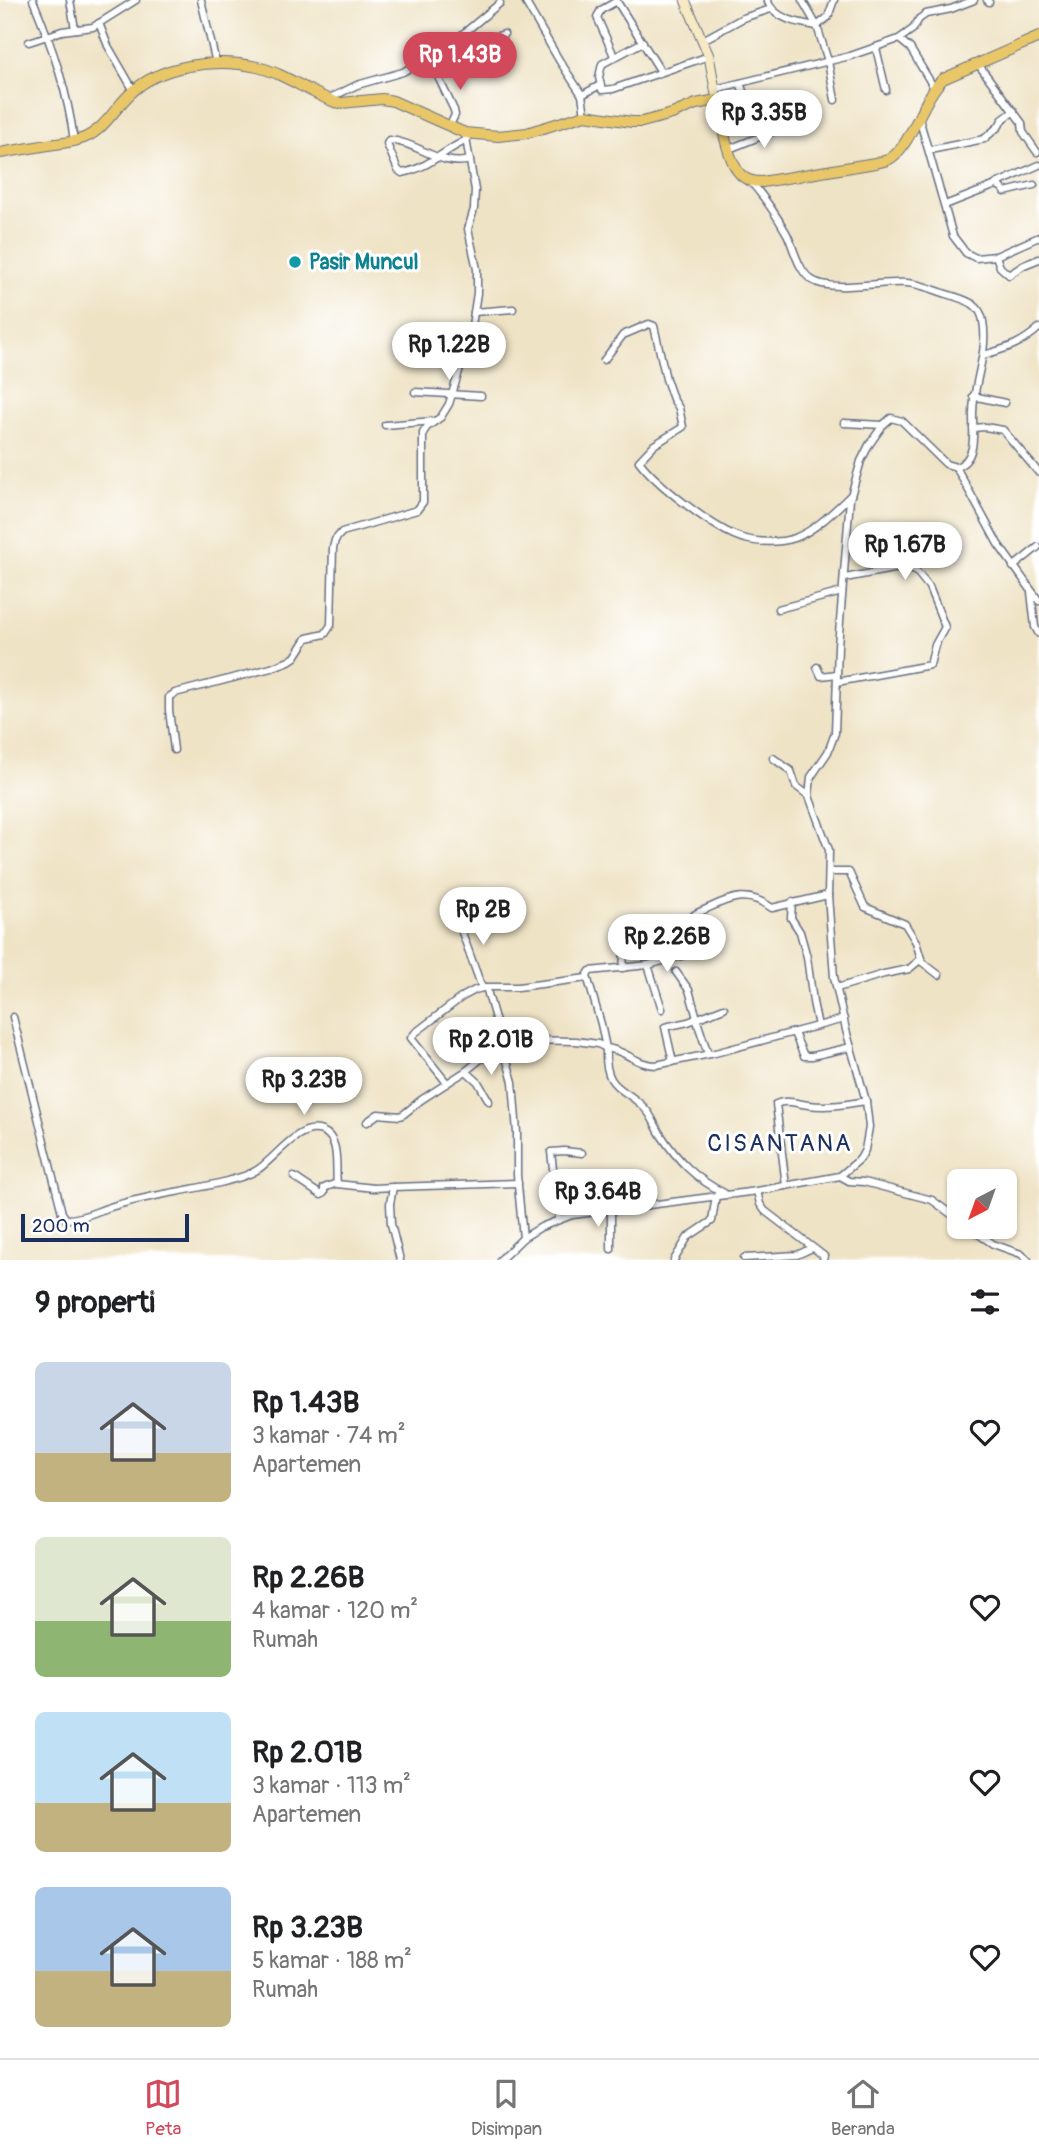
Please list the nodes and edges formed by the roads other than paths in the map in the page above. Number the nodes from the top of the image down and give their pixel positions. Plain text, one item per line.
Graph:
1 (33, 0) edge
2 (70, 0) edge
3 (136, 0) edge
4 (201, 0) edge
5 (528, 0) edge
6 (685, 0) edge
7 (767, 0) edge
8 (803, 0) edge
9 (834, 0) edge
10 (974, 0) edge
11 (501, 1) edge
12 (616, 1) edge
13 (771, 9) junction
14 (99, 23) junction
15 (817, 26) junction
16 (75, 29) junction
17 (465, 32) junction
18 (504, 34) dead end
19 (48, 37) junction
20 (1039, 37) edge
21 (703, 40) junction
22 (899, 40) junction
23 (29, 42) dead end
24 (643, 42) junction
25 (876, 48) junction
26 (614, 56) junction
27 (709, 56) junction
28 (429, 58) junction
29 (828, 61) junction
30 (216, 63) junction
31 (978, 64) junction
32 (661, 72) junction
33 (952, 76) junction
34 (740, 83) junction
35 (600, 85) junction
36 (934, 88) junction
37 (134, 90) junction
38 (886, 90) dead end
39 (716, 94) junction
40 (582, 95) junction
41 (328, 99) junction
42 (835, 100) dead end
43 (928, 102) junction
44 (1014, 111) junction
45 (752, 114) dead end
46 (585, 115) junction
47 (919, 117) junction
48 (789, 125) dead end
49 (449, 127) junction
50 (466, 136) junction
51 (75, 141) junction
52 (930, 150) junction
53 (1037, 152) dead end
54 (0, 153) edge
55 (730, 153) junction
56 (438, 158) junction
57 (470, 160) junction
58 (1039, 165) edge
59 (750, 180) junction
60 (996, 185) junction
61 (1034, 185) dead end
62 (945, 205) junction
63 (1039, 237) edge
64 (996, 256) junction
65 (1039, 259) edge
66 (513, 309) dead end
67 (474, 312) junction
68 (1039, 328) edge
69 (410, 344) dead end
70 (467, 344) junction
71 (984, 355) junction
72 (604, 360) dead end
73 (415, 392) dead end
74 (452, 396) junction
75 (481, 396) dead end
76 (974, 396) junction
77 (1005, 403) dead end
78 (436, 421) junction
79 (844, 423) dead end
80 (385, 425) dead end
81 (883, 425) junction
82 (973, 428) junction
83 (956, 467) junction
84 (1039, 473) edge
85 (852, 493) junction
86 (1038, 547) edge
87 (1013, 567) junction
88 (845, 578) junction
89 (1031, 589) junction
90 (842, 592) junction
91 (1039, 601) edge
92 (779, 609) dead end
93 (1039, 634) edge
94 (817, 667) dead end
95 (837, 678) junction
96 (174, 750) dead end
97 (773, 758) dead end
98 (808, 796) junction
99 (829, 872) junction
100 (828, 895) junction
101 (792, 902) junction
102 (458, 905) dead end
103 (626, 931) dead end
104 (921, 959) junction
105 (648, 965) junction
106 (623, 968) junction
107 (676, 972) dead end
108 (939, 975) dead end
109 (587, 978) junction
110 (484, 988) junction
111 (837, 988) junction
112 (724, 1008) dead end
113 (662, 1009) dead end
114 (13, 1017) dead end
115 (696, 1018) junction
116 (844, 1019) junction
117 (818, 1026) junction
118 (794, 1033) junction
119 (503, 1045) junction
120 (851, 1047) junction
121 (606, 1048) junction
122 (708, 1054) junction
123 (673, 1062) junction
124 (466, 1071) junction
125 (447, 1083) junction
126 (489, 1101) dead end
127 (866, 1101) junction
128 (367, 1122) dead end
129 (582, 1153) dead end
130 (839, 1176) junction
131 (294, 1177) dead end
132 (337, 1183) junction
133 (518, 1183) junction
134 (786, 1186) junction
135 (393, 1187) junction
136 (757, 1191) junction
137 (725, 1194) junction
138 (716, 1195) junction
139 (611, 1209) junction
140 (947, 1211) edge
141 (559, 1219) junction
142 (523, 1238) junction
143 (986, 1239) edge
144 (611, 1248) dead end
145 (812, 1248) junction
146 (744, 1258) dead end
147 (400, 1260) edge
148 (500, 1260) edge
149 (674, 1260) edge
150 (823, 1260) edge
151 (1028, 1260) edge

1 - 19 street
2 - 16 street
3 - 14 street
4 - 30 street
5 - 40 street
6 - 21 main road
7 - 13 street
8 - 15 street
9 - 15 street
10 - 22 street
11 - 17 street
12 - 24 street
12 - 26 street
13 - 15 street
13 - 21 street
14 - 16 street
14 - 37 street
15 - 29 street
16 - 19 street
17 - 18 street
17 - 28 street
19 - 23 street
19 - 51 street
20 - 31 highway
21 - 27 main road
22 - 25 street
22 - 36 street
24 - 26 street
24 - 32 street
25 - 29 street
25 - 38 street
26 - 35 street
27 - 32 street
27 - 39 main road
28 - 41 street
28 - 49 street
29 - 34 street
29 - 42 street
30 - 37 highway
30 - 41 highway
31 - 33 highway
31 - 44 street
32 - 35 street
33 - 36 highway
33 - 43 highway
34 - 39 street
34 - 45 street
35 - 40 street
36 - 43 highway
37 - 51 highway
39 - 46 highway
39 - 55 highway
40 - 46 street
41 - 49 highway
43 - 47 highway
44 - 52 street
44 - 53 street
46 - 50 highway
47 - 52 street
47 - 59 highway
48 - 55 street
49 - 50 highway
50 - 56 street
50 - 57 street
51 - 54 highway
52 - 62 street
55 - 59 highway
56 - 56 street
56 - 57 street
57 - 67 street
58 - 60 street
59 - 71 street
60 - 61 street
60 - 62 street
62 - 64 street
63 - 64 street
64 - 65 street
66 - 67 street
67 - 70 street
68 - 71 street
69 - 70 street
70 - 74 street
71 - 76 street
72 - 85 street
73 - 74 street
74 - 75 street
74 - 78 street
76 - 77 street
76 - 82 street
78 - 80 street
78 - 96 street
79 - 81 street
81 - 83 street
81 - 85 street
82 - 83 street
82 - 84 street
83 - 87 street
85 - 88 street
86 - 87 street
87 - 89 street
88 - 90 street
88 - 95 street
89 - 91 street
89 - 93 street
90 - 92 street
90 - 95 street
94 - 95 street
95 - 98 street
97 - 98 street
98 - 99 street
99 - 100 street
99 - 104 street
100 - 101 street
100 - 111 street
101 - 105 street
101 - 117 street
102 - 110 street
103 - 106 street
104 - 108 street
104 - 111 street
105 - 106 street
105 - 113 street
106 - 109 street
107 - 115 street
109 - 110 street
109 - 121 street
110 - 119 street
110 - 125 street
111 - 116 street
112 - 115 street
114 - 132 street
115 - 122 street
115 - 123 street
116 - 117 street
116 - 120 street
117 - 118 street
118 - 120 street
118 - 122 street
119 - 121 street
119 - 124 street
119 - 133 street
120 - 127 street
121 - 123 street
121 - 137 street
122 - 123 street
124 - 125 street
124 - 126 street
125 - 128 street
127 - 130 street
127 - 134 street
129 - 141 street
130 - 134 street
130 - 140 street
131 - 132 street
132 - 135 street
133 - 135 street
133 - 142 street
134 - 136 street
135 - 147 street
136 - 137 street
136 - 145 street
137 - 138 street
138 - 139 street
138 - 149 street
139 - 141 street
139 - 144 street
141 - 142 street
142 - 148 street
143 - 151 street
145 - 146 street
145 - 150 street

